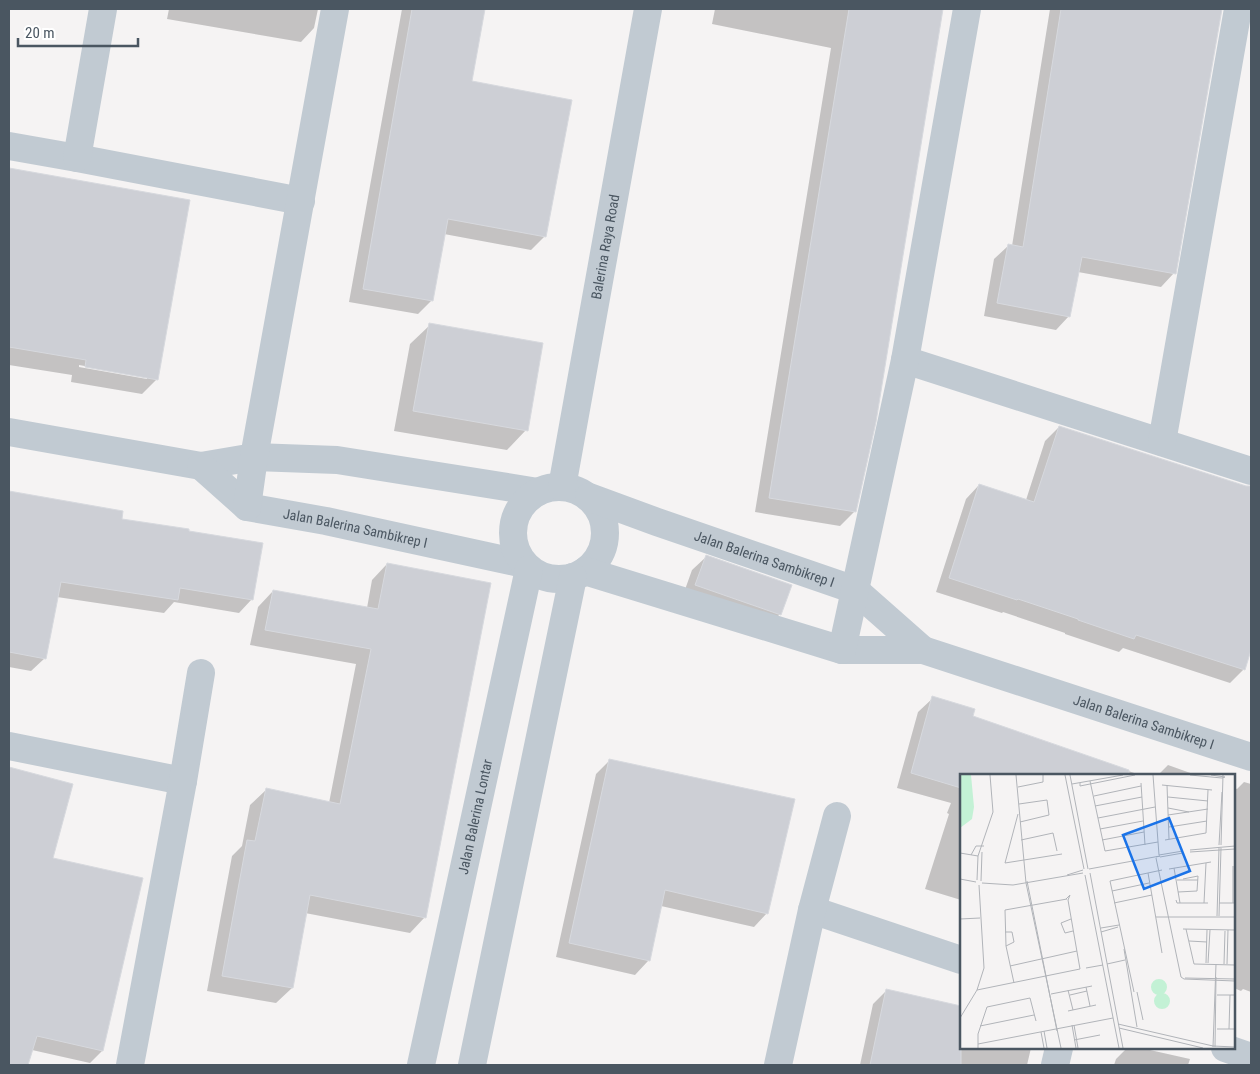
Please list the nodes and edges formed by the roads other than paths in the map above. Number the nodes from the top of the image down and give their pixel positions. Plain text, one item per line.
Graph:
1 (103, 9) edge
2 (336, 9) edge
3 (648, 9) edge
4 (967, 9) edge
5 (1238, 9) edge
6 (9, 146) edge
7 (77, 158) junction
8 (301, 201) junction
9 (904, 360) junction
10 (9, 432) edge
11 (1162, 442) junction
12 (254, 457) junction
13 (201, 466) junction
14 (1251, 471) edge
15 (550, 489) junction
16 (589, 497) junction
17 (247, 507) junction
18 (526, 566) junction
19 (579, 574) junction
20 (855, 590) junction
21 (842, 650) junction
22 (923, 650) junction
23 (201, 673) dead end
24 (9, 746) edge
25 (1251, 757) edge
26 (183, 781) junction
27 (837, 816) dead end
28 (812, 910) junction
29 (960, 960) edge
30 (1059, 1049) edge
31 (1228, 1049) edge
32 (1251, 1057) edge
33 (130, 1065) edge
34 (421, 1065) edge
35 (472, 1065) edge
36 (778, 1065) edge
37 (1056, 1065) edge

1 - 7 street
2 - 8 street
3 - 15 street, Balerina Raya Road
4 - 9 street
5 - 11 street
6 - 7 street
7 - 8 street
8 - 12 street
9 - 11 street
9 - 20 street
10 - 13 street
11 - 14 street
12 - 13 street
12 - 15 street
12 - 17 street
13 - 17 street
15 - 16 street
15 - 18 street
16 - 19 street
16 - 20 street, Jalan Balerina Sambikrep I
17 - 18 street, Jalan Balerina Sambikrep I
18 - 19 street
18 - 34 street, Jalan Balerina Lontar
19 - 21 street, Jalan Balerina Sambikrep I
19 - 35 street
20 - 21 street
20 - 22 street, Jalan Balerina Sambikrep I
21 - 22 street, Jalan Balerina Sambikrep I
22 - 25 street, Jalan Balerina Sambikrep I
23 - 26 street
24 - 26 street
26 - 33 street
27 - 28 street
28 - 29 street
28 - 36 street
30 - 37 street
31 - 32 street

